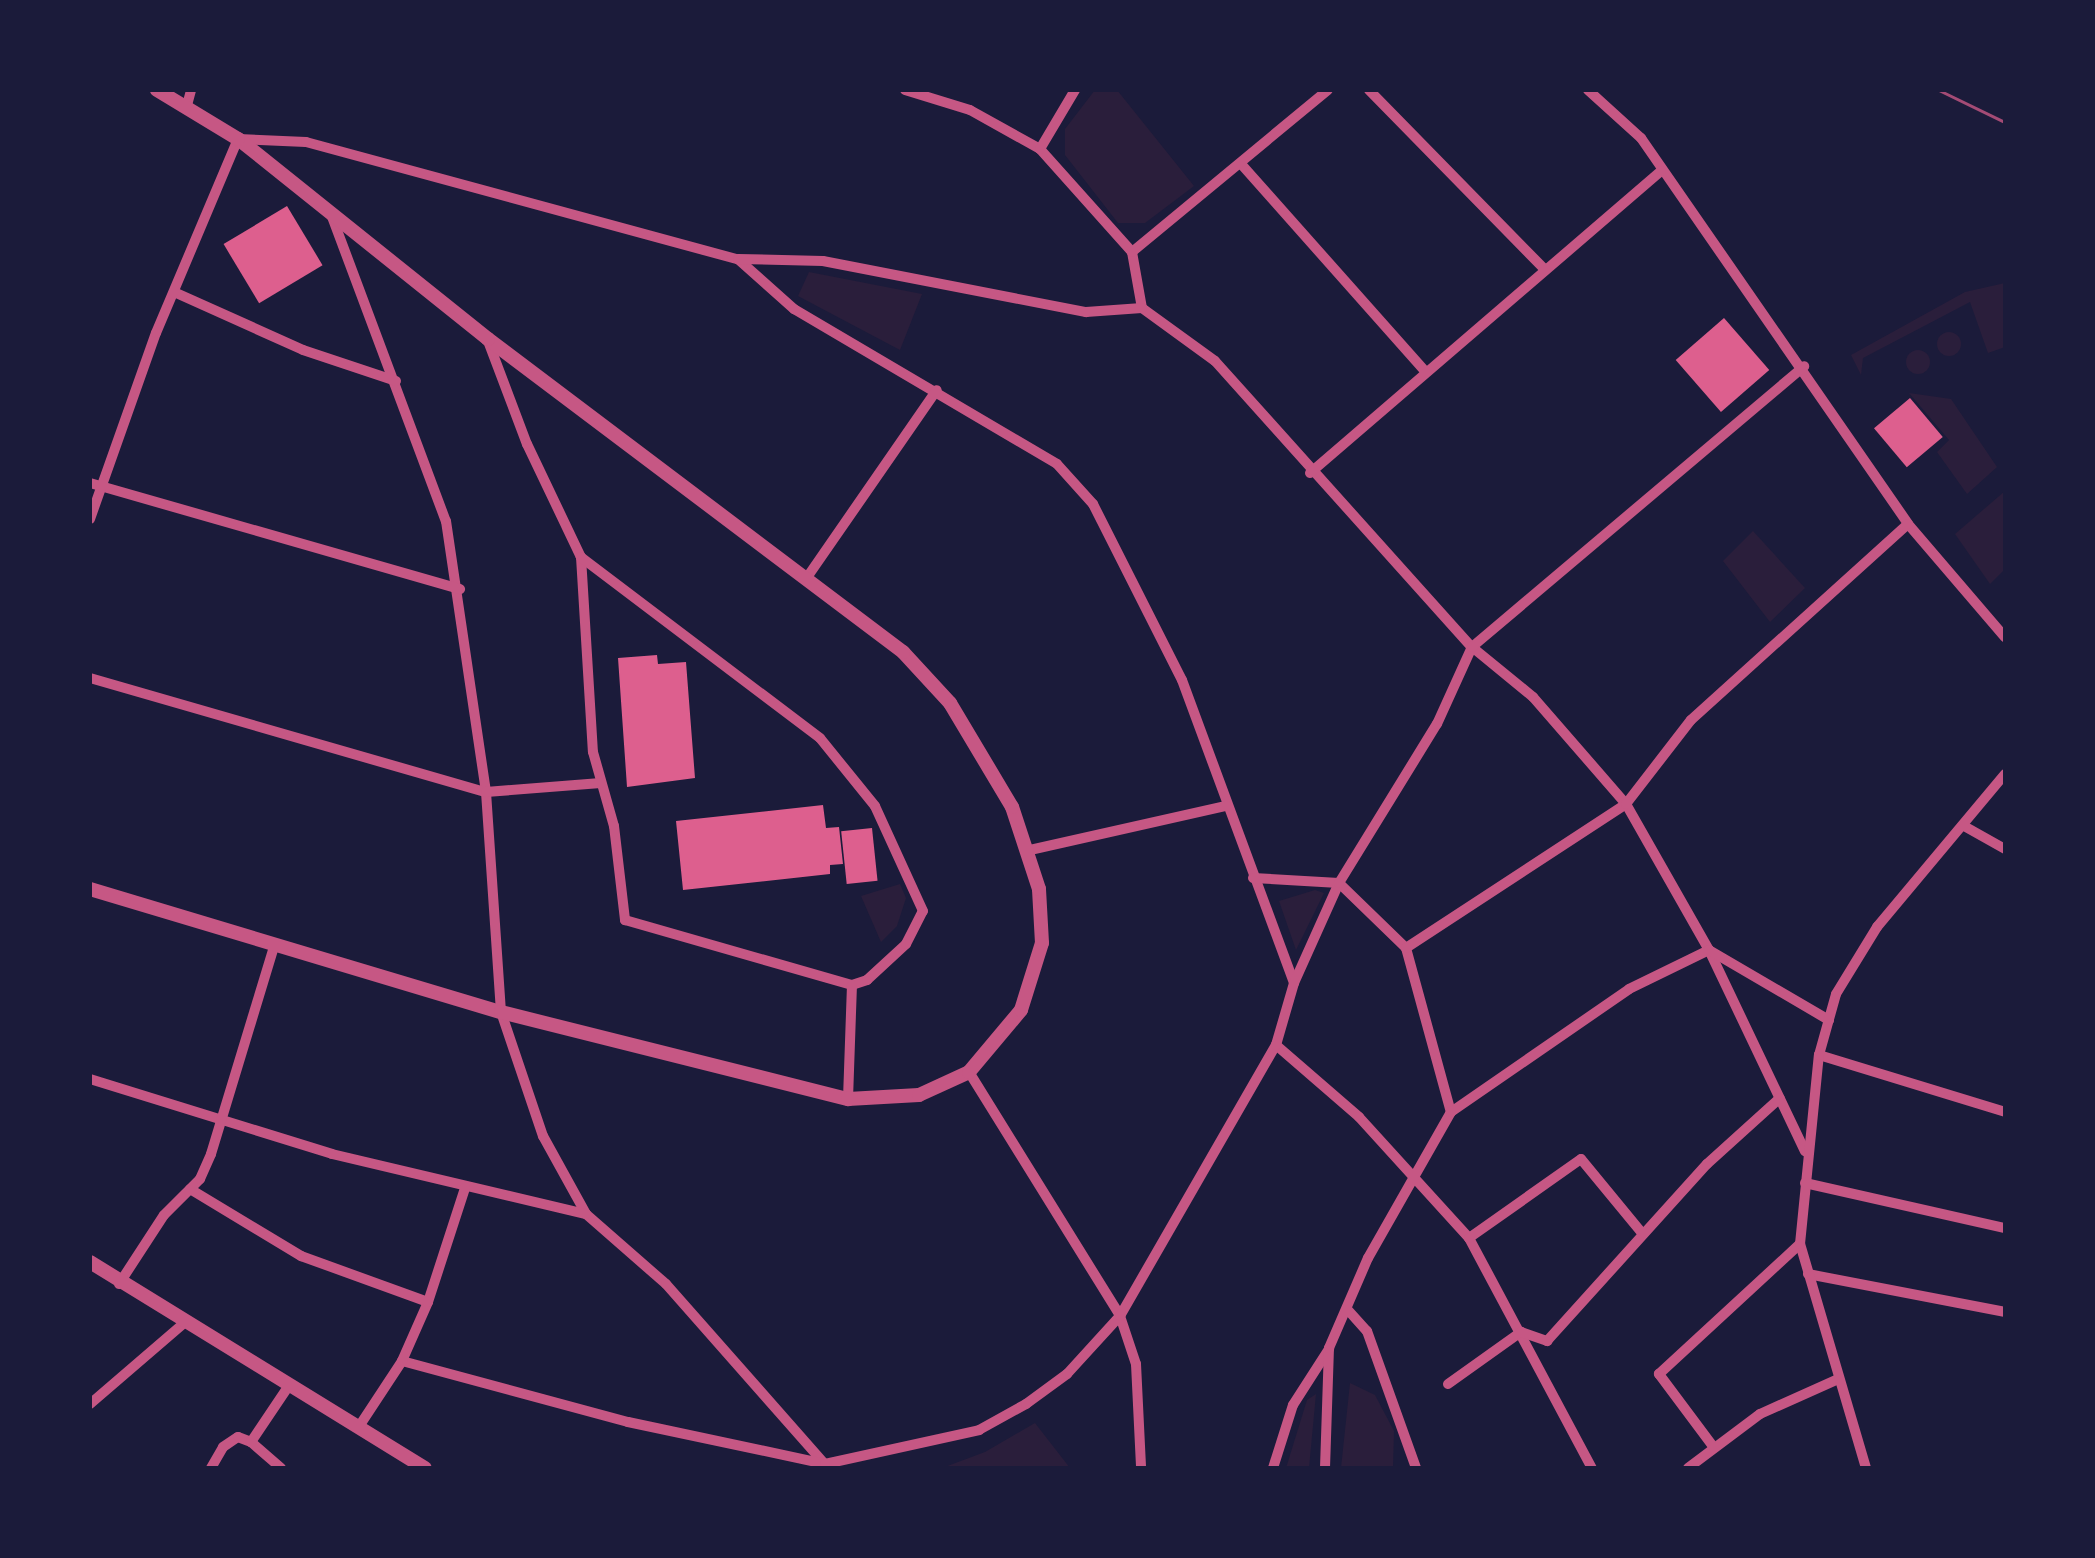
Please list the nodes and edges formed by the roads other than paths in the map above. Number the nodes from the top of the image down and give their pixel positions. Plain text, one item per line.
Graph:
1 (157, 90) edge
2 (191, 90) edge
3 (905, 90) edge
4 (1075, 90) edge
5 (1328, 90) edge
6 (1370, 90) edge
7 (1588, 90) edge
8 (186, 109) junction
9 (238, 139) junction
10 (1040, 149) junction
11 (1242, 166) junction
12 (1661, 171) junction
13 (331, 213) junction
14 (1132, 252) junction
15 (738, 259) junction
16 (1545, 270) junction
17 (174, 292) junction
18 (1142, 308) junction
19 (488, 340) junction
20 (1804, 366) junction
21 (1424, 370) junction
22 (396, 380) junction
23 (938, 390) junction
24 (1310, 472) junction
25 (90, 484) edge
26 (104, 485) junction
27 (90, 519) edge
28 (1908, 524) junction
29 (581, 557) junction
30 (808, 576) junction
31 (460, 589) junction
32 (2005, 637) edge
33 (1472, 647) junction
34 (90, 678) edge
35 (2005, 774) edge
36 (601, 784) junction
37 (486, 792) junction
38 (1626, 804) junction
39 (1226, 806) junction
40 (1964, 826) junction
41 (2005, 849) edge
42 (1030, 850) junction
43 (1253, 878) junction
44 (1339, 883) junction
45 (90, 889) edge
46 (274, 946) junction
47 (1406, 948) junction
48 (1709, 950) junction
49 (1294, 983) junction
50 (852, 985) junction
51 (501, 1012) junction
52 (1829, 1020) junction
53 (1276, 1045) junction
54 (1819, 1055) junction
55 (968, 1072) junction
56 (90, 1079) edge
57 (1780, 1098) junction
58 (848, 1100) junction
59 (1451, 1112) junction
60 (2005, 1112) edge
61 (222, 1121) junction
62 (1806, 1152) junction
63 (1417, 1177) junction
64 (1805, 1183) junction
65 (465, 1188) junction
66 (190, 1189) junction
67 (586, 1214) junction
68 (2005, 1228) edge
69 (1642, 1233) junction
70 (1469, 1238) junction
71 (1800, 1244) junction
72 (90, 1262) edge
73 (1808, 1274) junction
74 (119, 1284) junction
75 (428, 1302) junction
76 (1347, 1310) junction
77 (2005, 1312) edge
78 (1120, 1316) junction
79 (183, 1324) junction
80 (1521, 1332) junction
81 (1329, 1348) junction
82 (402, 1361) junction
83 (1836, 1380) junction
84 (290, 1384) junction
85 (1448, 1384) dead end
86 (90, 1404) edge
87 (360, 1425) junction
88 (251, 1442) junction
89 (1712, 1445) junction
90 (827, 1466) edge
91 (211, 1468) edge
92 (280, 1468) edge
93 (425, 1468) edge
94 (1141, 1468) edge
95 (1273, 1468) edge
96 (1325, 1468) edge
97 (1416, 1468) edge
98 (1592, 1468) edge
99 (1688, 1468) edge
100 (1866, 1468) edge

1 - 8 street
2 - 8 street
3 - 10 street
4 - 10 street
5 - 11 street
6 - 16 street
7 - 12 street
8 - 9 street
9 - 13 street
9 - 15 street
9 - 17 street
10 - 14 street
11 - 14 street
11 - 21 street
12 - 16 street
12 - 20 street
13 - 19 street
13 - 22 street
14 - 18 street
15 - 18 street
15 - 23 street
16 - 21 street
17 - 22 street
17 - 26 street
18 - 24 street
19 - 29 street
19 - 30 street
20 - 28 street
20 - 33 street
21 - 24 street
22 - 31 street
23 - 30 street
23 - 39 street
24 - 33 street
25 - 26 street
26 - 27 street
26 - 31 street
28 - 32 street
28 - 38 street
29 - 36 street
29 - 50 street
30 - 42 street
31 - 37 street
33 - 38 street
33 - 44 street
34 - 37 street
35 - 40 street
36 - 37 street
36 - 50 street
37 - 51 street
38 - 47 street
38 - 48 street
39 - 42 street
39 - 43 street
40 - 41 street
40 - 52 street
42 - 55 street
43 - 44 street
43 - 49 street
44 - 47 street
44 - 49 street
45 - 46 street
46 - 51 street
46 - 61 street
47 - 59 street
48 - 52 street
48 - 57 street
48 - 59 street
49 - 53 street
50 - 58 street
51 - 58 street
51 - 67 street
52 - 54 street
53 - 63 street
53 - 78 street
54 - 60 street
54 - 62 street
55 - 58 street
55 - 78 street
56 - 61 street
57 - 62 street
57 - 69 street
59 - 63 street
61 - 65 street
61 - 66 street
62 - 64 street
63 - 70 street
63 - 76 street
64 - 68 street
64 - 71 street
65 - 67 street
65 - 75 street
66 - 74 street
66 - 75 street
67 - 90 street
69 - 70 street
69 - 80 street
70 - 80 street
71 - 73 street
71 - 89 street
72 - 74 street
73 - 77 street
73 - 83 street
74 - 79 street
75 - 82 street
76 - 81 street
76 - 97 street
78 - 90 street
78 - 94 street
79 - 84 street
79 - 86 street
80 - 85 street
80 - 98 street
81 - 95 street
81 - 96 street
82 - 87 street
82 - 90 street
83 - 89 street
83 - 100 street
84 - 87 street
84 - 88 street
87 - 93 street
88 - 91 street
88 - 92 street
89 - 99 street

